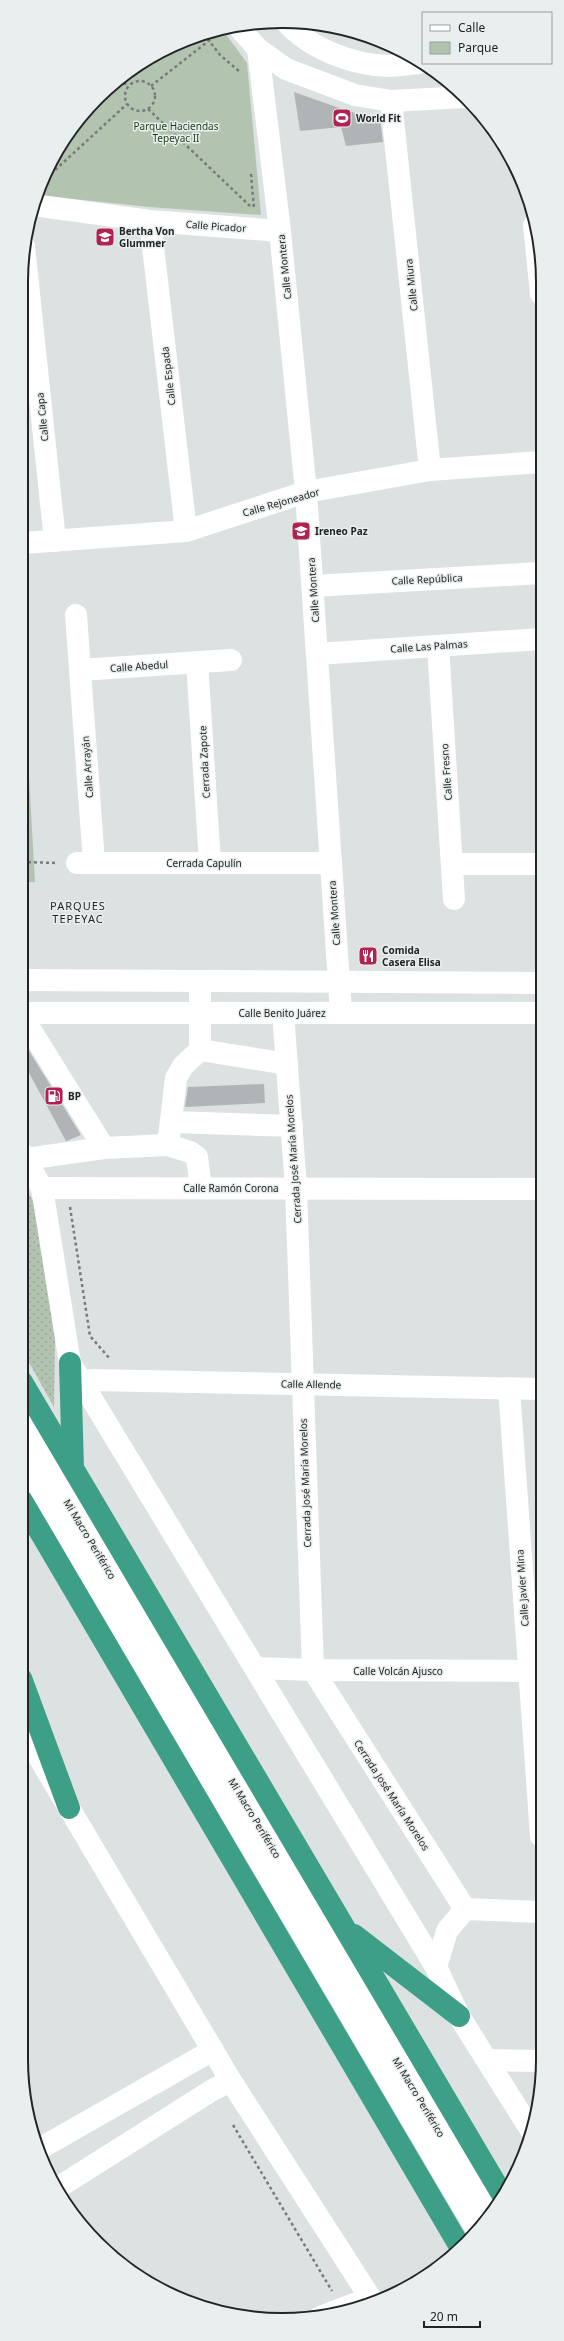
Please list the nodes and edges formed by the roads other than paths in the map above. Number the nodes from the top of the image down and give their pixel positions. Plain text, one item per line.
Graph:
1 (295, 29) edge
2 (242, 31) edge
3 (258, 49) junction
4 (412, 64) edge
5 (457, 97) edge
6 (391, 101) junction
7 (40, 206) edge
8 (150, 221) junction
9 (280, 231) junction
10 (28, 284) edge
11 (536, 462) edge
12 (430, 470) junction
13 (306, 492) junction
14 (186, 531) junction
15 (55, 541) junction
16 (28, 543) edge
17 (536, 572) edge
18 (313, 586) junction
19 (76, 615) dead end
20 (536, 639) edge
21 (438, 646) junction
22 (317, 654) junction
23 (231, 660) dead end
24 (197, 662) junction
25 (80, 670) junction
26 (331, 862) junction
27 (85, 863) joint
28 (210, 863) junction
29 (452, 864) junction
30 (536, 864) edge
31 (454, 899) dead end
32 (28, 980) edge
33 (200, 981) junction
34 (339, 982) junction
35 (536, 984) edge
36 (199, 1013) junction
37 (283, 1013) junction
38 (341, 1013) junction
39 (536, 1013) edge
40 (28, 1022) edge
41 (28, 1028) edge
42 (200, 1050) junction
43 (287, 1064) junction
44 (172, 1122) junction
45 (292, 1126) junction
46 (168, 1145) junction
47 (104, 1148) junction
48 (28, 1156) edge
49 (28, 1163) edge
50 (42, 1188) junction
51 (200, 1188) junction
52 (296, 1188) junction
53 (536, 1189) edge
54 (70, 1363) junction
55 (81, 1382) junction
56 (301, 1384) junction
57 (509, 1388) junction
58 (536, 1389) edge
59 (28, 1392) edge
60 (28, 1434) edge
61 (28, 1468) edge
62 (74, 1469) junction
63 (28, 1512) edge
64 (255, 1668) junction
65 (313, 1670) junction
66 (534, 1671) edge
67 (28, 1695) edge
68 (536, 1718) edge
69 (28, 1739) edge
70 (69, 1808) junction
71 (465, 1909) junction
72 (536, 1912) edge
73 (344, 1928) junction
74 (436, 1967) junction
75 (459, 2016) junction
76 (214, 2050) junction
77 (488, 2060) junction
78 (536, 2062) edge
79 (231, 2082) junction
80 (527, 2124) edge
81 (43, 2147) edge
82 (62, 2186) edge
83 (499, 2191) edge
84 (487, 2210) edge
85 (474, 2225) edge
86 (457, 2243) edge
87 (370, 2297) edge

1 - 4 street
2 - 3 street
3 - 6 street
3 - 9 street, Calle Montera
5 - 6 street
6 - 12 street, Calle Miura
7 - 8 street, Calle Picador
8 - 9 street, Calle Picador
8 - 14 street, Calle Espada
9 - 13 street, Calle Montera
10 - 15 street, Calle Capa
11 - 12 street, Calle Rejoneador
12 - 13 street, Calle Rejoneador
13 - 14 street, Calle Rejoneador
13 - 18 street, Calle Montera
14 - 15 street, Calle Rejoneador
15 - 16 street, Calle Rejoneador
17 - 18 street, Calle República
18 - 22 street, Calle Montera
19 - 25 street, Calle Arrayán
20 - 21 street, Calle Las Palmas
21 - 22 street, Calle Las Palmas
21 - 29 street, Calle Fresno
22 - 26 street, Calle Montera
23 - 24 street, Calle Abedul
24 - 25 street, Calle Abedul
24 - 28 street, Cerrada Zapote
25 - 27 street, Calle Arrayán
26 - 28 street, Cerrada Capulín
26 - 34 street, Calle Montera
27 - 28 street, Cerrada Capulín
29 - 30 street
29 - 31 street, Calle Fresno
32 - 33 street
33 - 34 street
33 - 36 street
34 - 35 street
34 - 38 street, Calle Montera
36 - 37 street, Calle Benito Juárez
36 - 40 street, Calle Benito Juárez
36 - 42 street
37 - 38 street, Calle Benito Juárez
37 - 43 street, Cerrada José María Morelos
38 - 39 street, Calle Benito Juárez
41 - 47 street
42 - 43 street
42 - 44 street
43 - 45 street, Cerrada José María Morelos
44 - 45 street
44 - 46 street
45 - 52 street, Cerrada José María Morelos
46 - 47 street
46 - 51 street
47 - 48 street
49 - 50 street
50 - 51 street, Calle Ramón Corona
50 - 54 street
51 - 52 street, Calle Ramón Corona
52 - 53 street, Calle Ramón Corona
52 - 56 street, Cerrada José María Morelos
54 - 55 street
54 - 62 highway
55 - 56 street, Calle Allende
55 - 64 street
56 - 57 street, Calle Allende
56 - 65 street, Cerrada José María Morelos
57 - 58 street, Calle Allende
57 - 66 street, Calle Javier Mina
59 - 62 highway
60 - 84 street, Mi Macro Periférico
61 - 85 street, Mi Macro Periférico
62 - 73 highway
63 - 86 highway
64 - 65 street, Calle Volcán Ajusco
64 - 74 street
65 - 66 street, Calle Volcán Ajusco
65 - 71 street, Cerrada José María Morelos
66 - 68 street, Calle Javier Mina
67 - 70 highway
69 - 70 street
70 - 76 street
71 - 72 street
71 - 74 street
73 - 75 highway
73 - 83 highway
74 - 75 street
75 - 77 street
76 - 79 street
76 - 81 street
77 - 78 street
77 - 80 street
79 - 82 street
79 - 87 street

